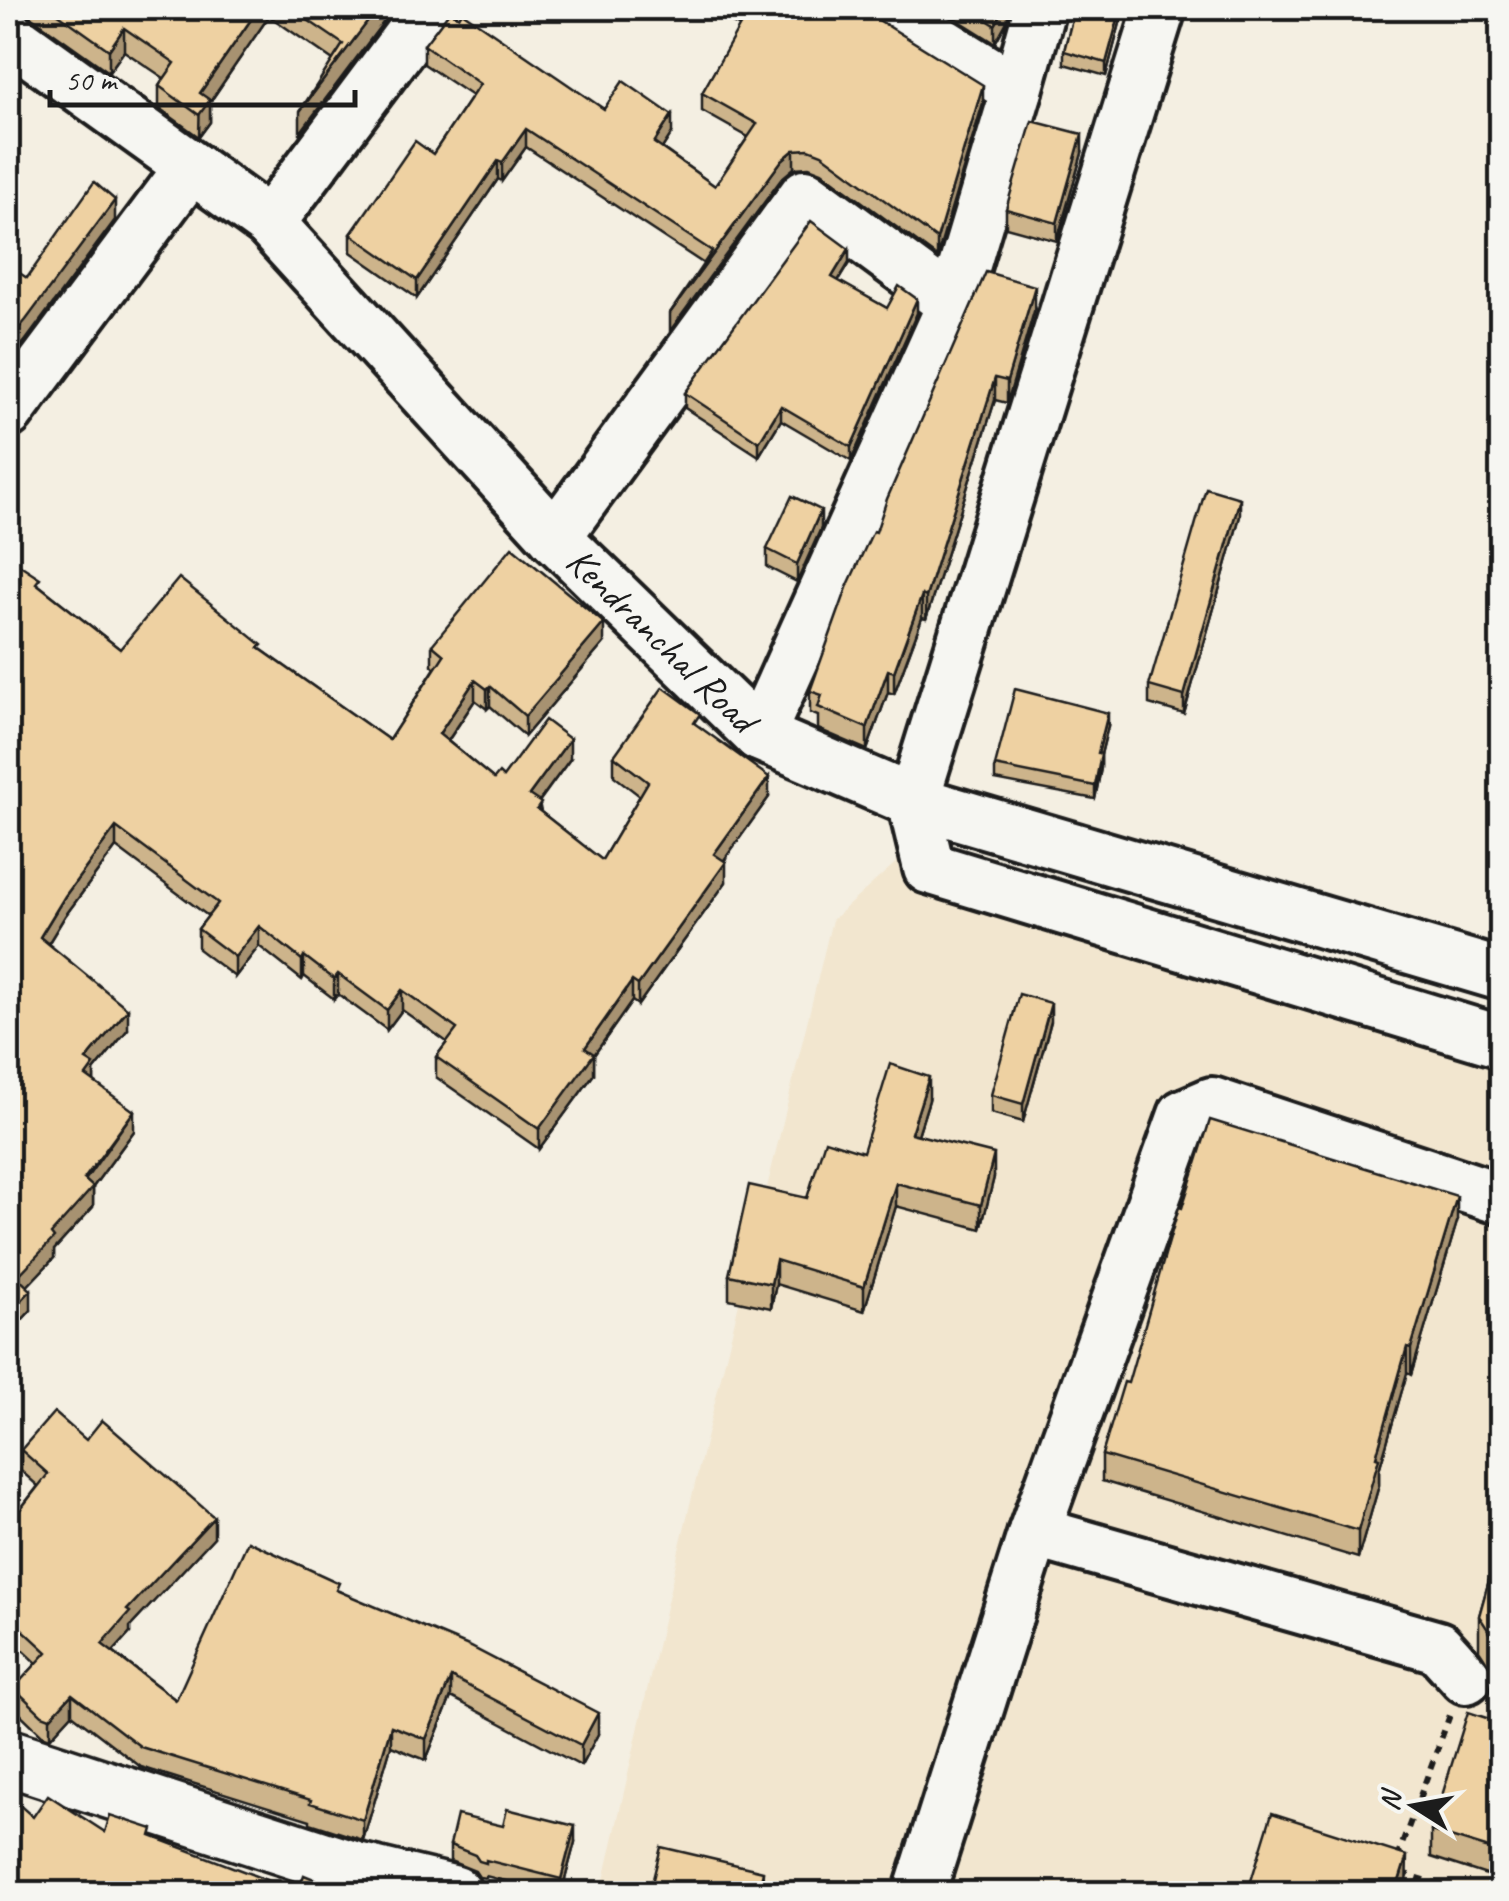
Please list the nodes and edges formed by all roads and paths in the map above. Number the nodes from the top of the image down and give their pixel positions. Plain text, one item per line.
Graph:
1 (430, 8) edge
2 (886, 8) edge
3 (1040, 8) edge
4 (1160, 8) edge
5 (8, 35) edge
6 (1017, 90) junction
7 (191, 166) junction
8 (269, 223) junction
9 (953, 304) junction
10 (8, 412) edge
11 (554, 537) junction
12 (759, 735) junction
13 (913, 800) junction
14 (1502, 975) edge
15 (1502, 1042) edge
16 (1502, 1199) edge
17 (1034, 1532) junction
18 (1466, 1678) joint
19 (8, 1757) edge
20 (454, 1894) edge
21 (919, 1894) edge
22 (1460, 1894) edge

1 - 8 street
2 - 6 street
3 - 6 street
4 - 13 street
5 - 7 street, Kendranchal Road
6 - 9 street
7 - 8 street, Kendranchal Road
7 - 10 street
8 - 11 street, Kendranchal Road
9 - 11 street
9 - 12 street
11 - 12 street, Kendranchal Road
12 - 13 street, Kendranchal Road
13 - 14 street, Kendranchal Road
13 - 15 street
16 - 17 street
17 - 18 street
17 - 21 street
18 - 22 path
19 - 20 main road

